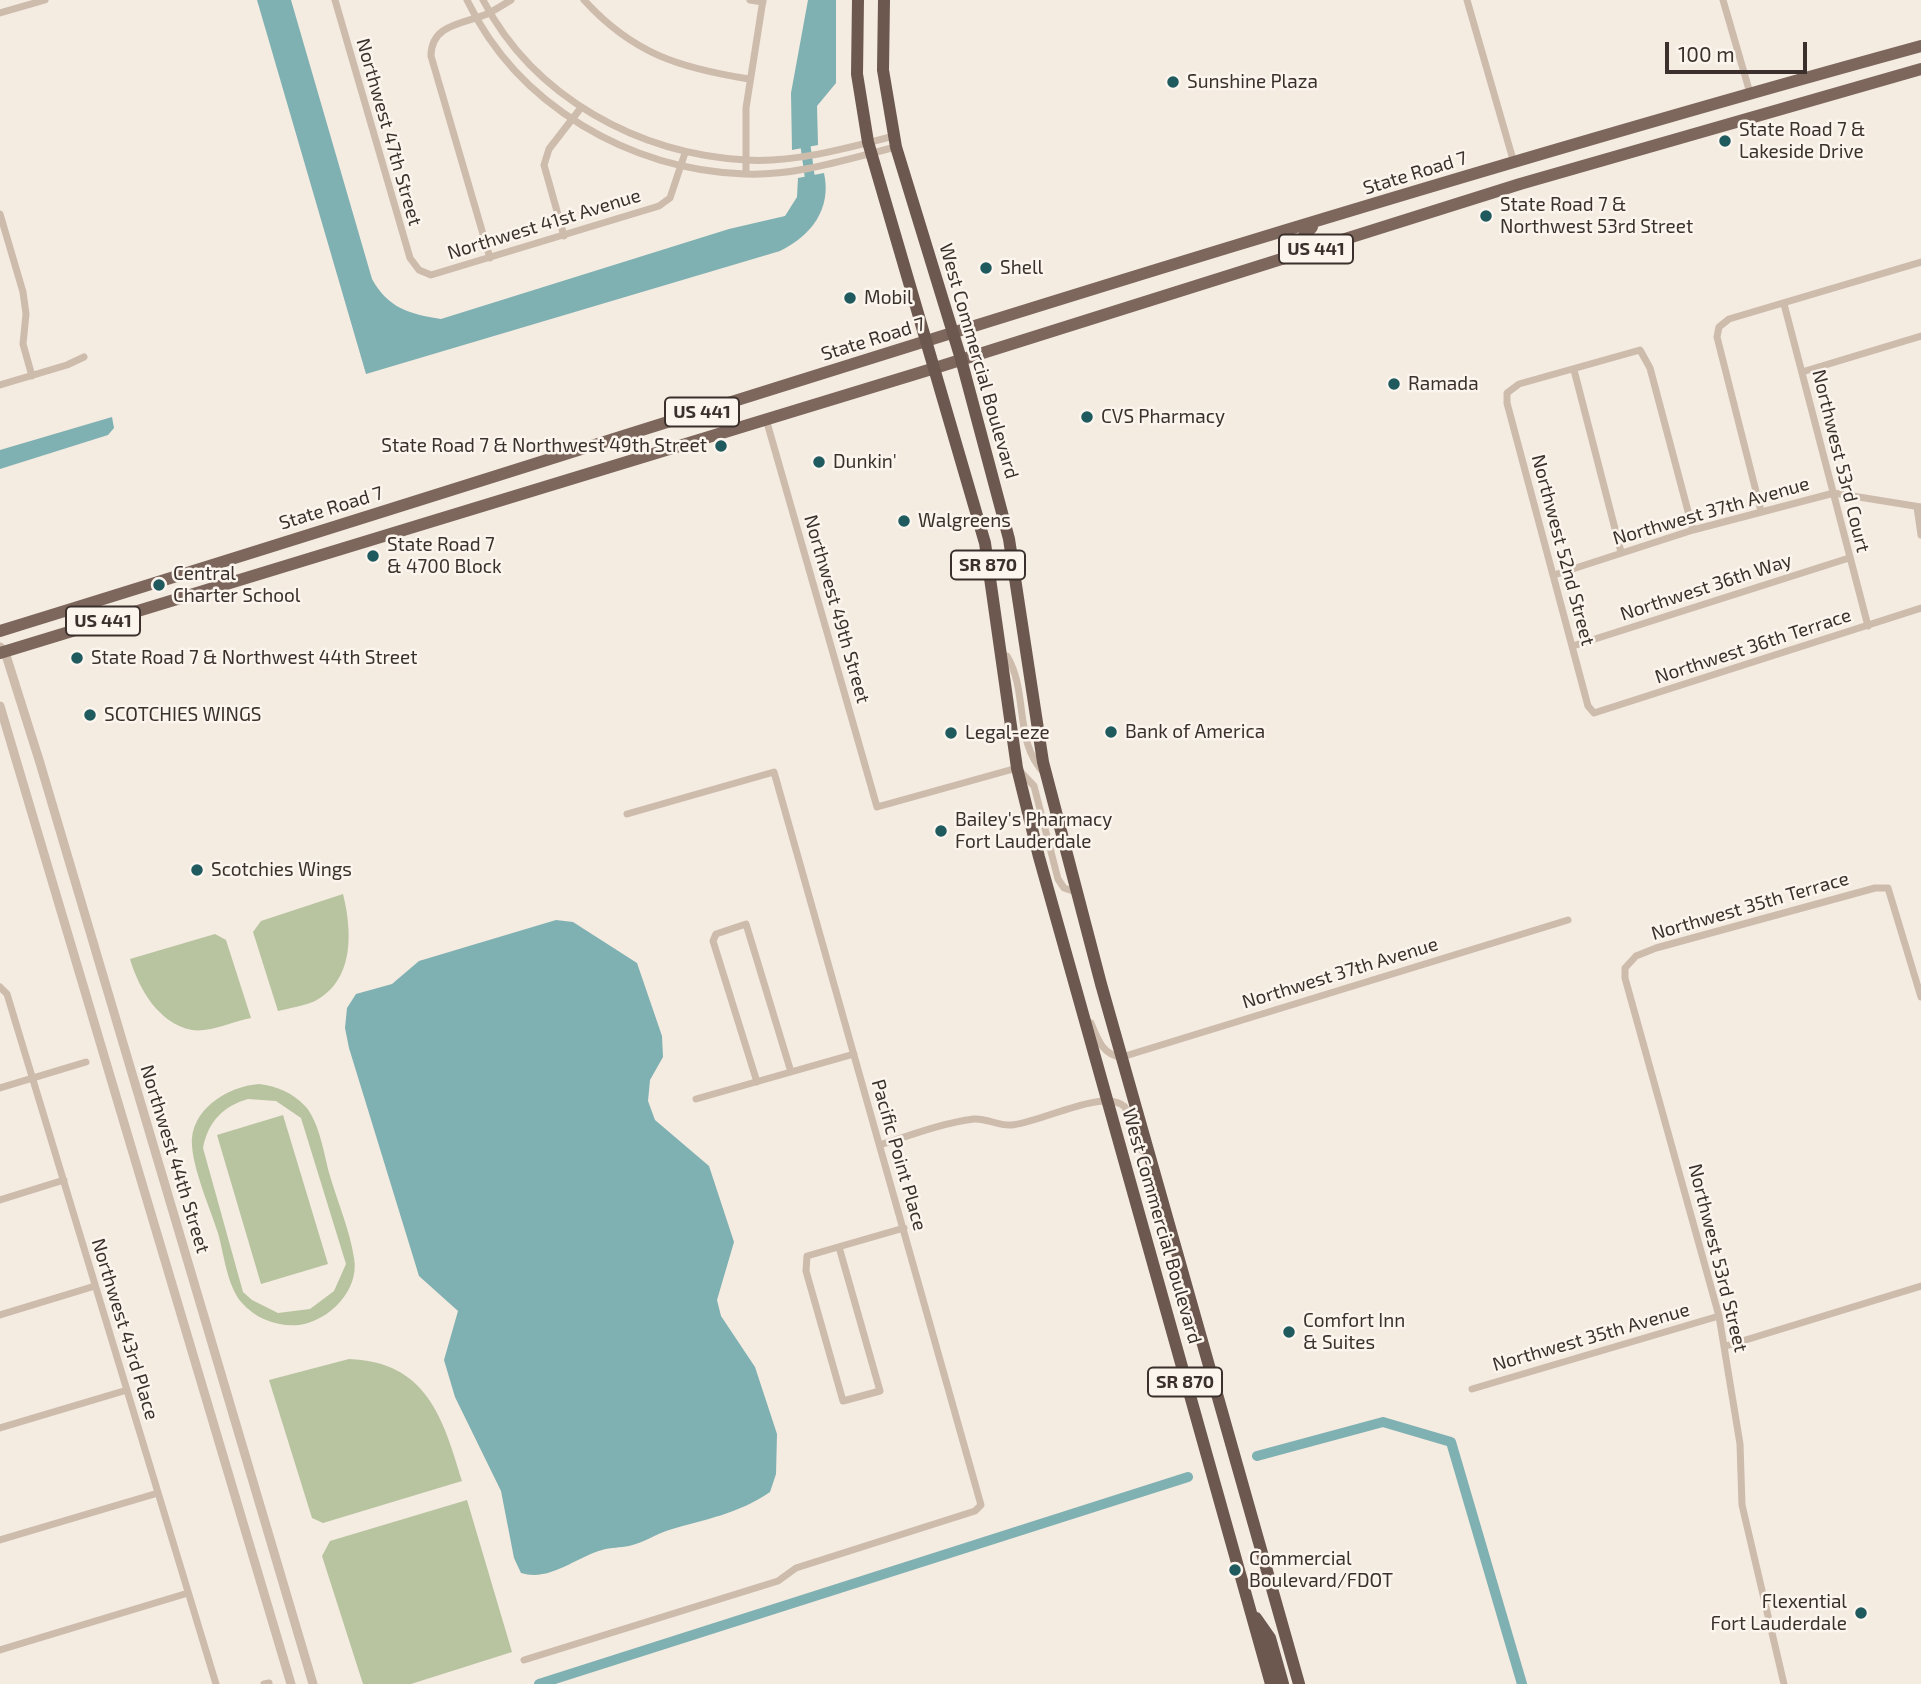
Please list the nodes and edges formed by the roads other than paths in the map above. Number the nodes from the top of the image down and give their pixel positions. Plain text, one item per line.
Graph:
1 (45, 0) edge
2 (335, 0) edge
3 (467, 0) edge
4 (484, 0) edge
5 (511, 0) edge
6 (584, 0) edge
7 (750, 0) edge
8 (858, 0) edge
9 (884, 0) edge
10 (1467, 0) edge
11 (1723, 0) edge
12 (763, 1) edge
13 (0, 13) edge
14 (490, 13) junction
15 (476, 18) junction
16 (1921, 46) edge
17 (1921, 69) edge
18 (749, 79) junction
19 (1750, 93) junction
20 (580, 109) junction
21 (1736, 120) junction
22 (570, 121) junction
23 (895, 141) junction
24 (870, 148) junction
25 (685, 153) junction
26 (1549, 153) junction
27 (748, 160) junction
28 (1514, 164) junction
29 (680, 166) junction
30 (746, 174) junction
31 (1520, 184) junction
32 (1491, 194) junction
33 (0, 214) edge
34 (1318, 222) junction
35 (564, 236) junction
36 (1297, 256) junction
37 (490, 258) junction
38 (1921, 262) edge
39 (419, 270) joint
40 (1784, 304) junction
41 (953, 334) junction
42 (1921, 336) edge
43 (928, 341) junction
44 (84, 357) dead end
45 (961, 359) junction
46 (935, 368) junction
47 (1574, 370) junction
48 (1802, 372) junction
49 (32, 376) junction
50 (0, 385) edge
51 (766, 419) junction
52 (1834, 493) junction
53 (1919, 507) edge
54 (1761, 511) junction
55 (1693, 530) junction
56 (1921, 535) edge
57 (1621, 552) junction
58 (1849, 558) junction
59 (1554, 575) junction
60 (1921, 608) edge
61 (1868, 626) junction
62 (0, 631) edge
63 (1573, 646) junction
64 (2, 650) edge
65 (1000, 657) junction
66 (0, 706) edge
67 (1594, 712) joint
68 (1017, 768) junction
69 (1046, 775) junction
70 (627, 814) dead end
71 (1076, 892) junction
72 (1568, 920) dead end
73 (1625, 968) joint
74 (0, 986) edge
75 (1921, 997) edge
76 (1080, 1007) junction
77 (854, 1054) junction
78 (1122, 1057) junction
79 (86, 1062) dead end
80 (790, 1072) junction
81 (33, 1078) junction
82 (757, 1082) junction
83 (0, 1088) edge
84 (696, 1099) dead end
85 (1107, 1102) junction
86 (880, 1145) junction
87 (1150, 1158) junction
88 (64, 1181) junction
89 (0, 1200) edge
90 (904, 1228) junction
91 (839, 1247) junction
92 (95, 1286) junction
93 (1921, 1286) edge
94 (0, 1315) edge
95 (1719, 1316) junction
96 (1726, 1346) junction
97 (1472, 1389) dead end
98 (127, 1390) junction
99 (0, 1428) edge
100 (158, 1493) junction
101 (0, 1540) edge
102 (188, 1593) junction
103 (1250, 1609) junction
104 (0, 1650) edge
105 (524, 1660) dead end
106 (216, 1684) edge
107 (291, 1684) edge
108 (313, 1684) edge
109 (1271, 1684) edge
110 (1283, 1684) edge
111 (1299, 1684) edge
112 (1784, 1684) edge

1 - 13 street
2 - 39 street, Northwest 47th Street
3 - 15 street
4 - 14 street
5 - 14 street
6 - 18 street
7 - 12 street
8 - 24 highway, West Commercial Boulevard / SR 870
9 - 23 highway, West Commercial Boulevard / SR 870
10 - 28 street
11 - 19 street
12 - 18 street
14 - 15 street
14 - 20 street
15 - 22 street
15 - 37 street
16 - 19 main road, State Road 7 / US 441
17 - 21 main road, US 441
18 - 27 street
19 - 21 main road
19 - 26 main road, State Road 7 / US 441
20 - 22 street
20 - 25 street
21 - 31 main road, US 441
22 - 29 street
22 - 35 street
23 - 24 street
23 - 41 highway, West Commercial Boulevard / SR 870
24 - 27 street
24 - 30 street
24 - 43 highway, West Commercial Boulevard / SR 870
25 - 27 street
25 - 29 street, Northwest 41st Avenue
26 - 28 main road, State Road 7 / US 441
26 - 31 main road
27 - 30 street
28 - 32 main road
28 - 34 main road, State Road 7 / US 441
29 - 30 street
29 - 35 street, Northwest 41st Avenue
31 - 32 main road, US 441
32 - 36 main road, US 441
33 - 49 street
34 - 36 main road
34 - 41 main road, State Road 7 / US 441
35 - 37 street, Northwest 41st Avenue
36 - 45 main road, US 441
37 - 39 street, Northwest 41st Avenue
38 - 40 street
40 - 48 street, Northwest 53rd Court
40 - 54 street
41 - 43 main road, State Road 7 / US 441
41 - 45 highway, West Commercial Boulevard / SR 870
42 - 48 street
43 - 46 highway, West Commercial Boulevard / SR 870
43 - 62 main road, State Road 7 / US 441
44 - 49 street
45 - 46 main road, US 441
45 - 69 highway, West Commercial Boulevard / SR 870
46 - 51 main road, US 441
46 - 65 highway, West Commercial Boulevard / SR 870
47 - 55 street
47 - 57 street
47 - 59 street, Northwest 52nd Street
48 - 52 street, Northwest 53rd Court
49 - 50 street
51 - 64 main road, US 441
51 - 68 street, Northwest 49th Street
52 - 53 street, Northwest 37th Avenue
52 - 54 street, Northwest 37th Avenue
52 - 58 street, Northwest 53rd Court
53 - 56 street
54 - 55 street, Northwest 37th Avenue
55 - 57 street, Northwest 37th Avenue
57 - 59 street, Northwest 37th Avenue
58 - 61 street, Northwest 53rd Court
58 - 63 street, Northwest 36th Way
59 - 63 street, Northwest 52nd Street
60 - 61 street, Northwest 36th Terrace
61 - 67 street, Northwest 36th Terrace
63 - 67 street, Northwest 52nd Street
64 - 108 street, Northwest 44th Street
65 - 68 highway, West Commercial Boulevard / SR 870
65 - 69 street, West Commercial Boulevard
66 - 107 street, Northwest 44th Street
68 - 71 street, West Commercial Boulevard
68 - 76 highway, West Commercial Boulevard / SR 870
69 - 71 highway, West Commercial Boulevard / SR 870
70 - 77 street, Pacific Point Place
71 - 78 highway, West Commercial Boulevard / SR 870
72 - 78 street, Northwest 37th Avenue
73 - 75 street, Northwest 35th Terrace
73 - 95 street, Northwest 53rd Street
74 - 81 street, Northwest 43rd Place
76 - 78 street, West Commercial Boulevard
76 - 85 highway, West Commercial Boulevard / SR 870
77 - 80 street
77 - 86 street, Pacific Point Place
78 - 87 highway, West Commercial Boulevard / SR 870
79 - 81 street
80 - 82 street
80 - 82 street
81 - 83 street
81 - 88 street, Northwest 43rd Place
82 - 84 street
85 - 86 street
85 - 87 street, West Commercial Boulevard
85 - 103 highway, West Commercial Boulevard / SR 870
86 - 90 street, Pacific Point Place
87 - 111 highway, West Commercial Boulevard / SR 870
88 - 89 street
88 - 92 street, Northwest 43rd Place
90 - 91 street
90 - 105 street, Pacific Point Place
91 - 91 street
92 - 94 street
92 - 98 street, Northwest 43rd Place
93 - 96 street
95 - 96 street, Northwest 53rd Street
95 - 97 street, Northwest 35th Avenue
96 - 112 street, Northwest 53rd Street
98 - 99 street
98 - 100 street, Northwest 43rd Place
100 - 101 street
100 - 102 street, Northwest 43rd Place
102 - 104 street
102 - 106 street, Northwest 43rd Place
103 - 109 highway, West Commercial Boulevard / SR 870
103 - 110 highway

